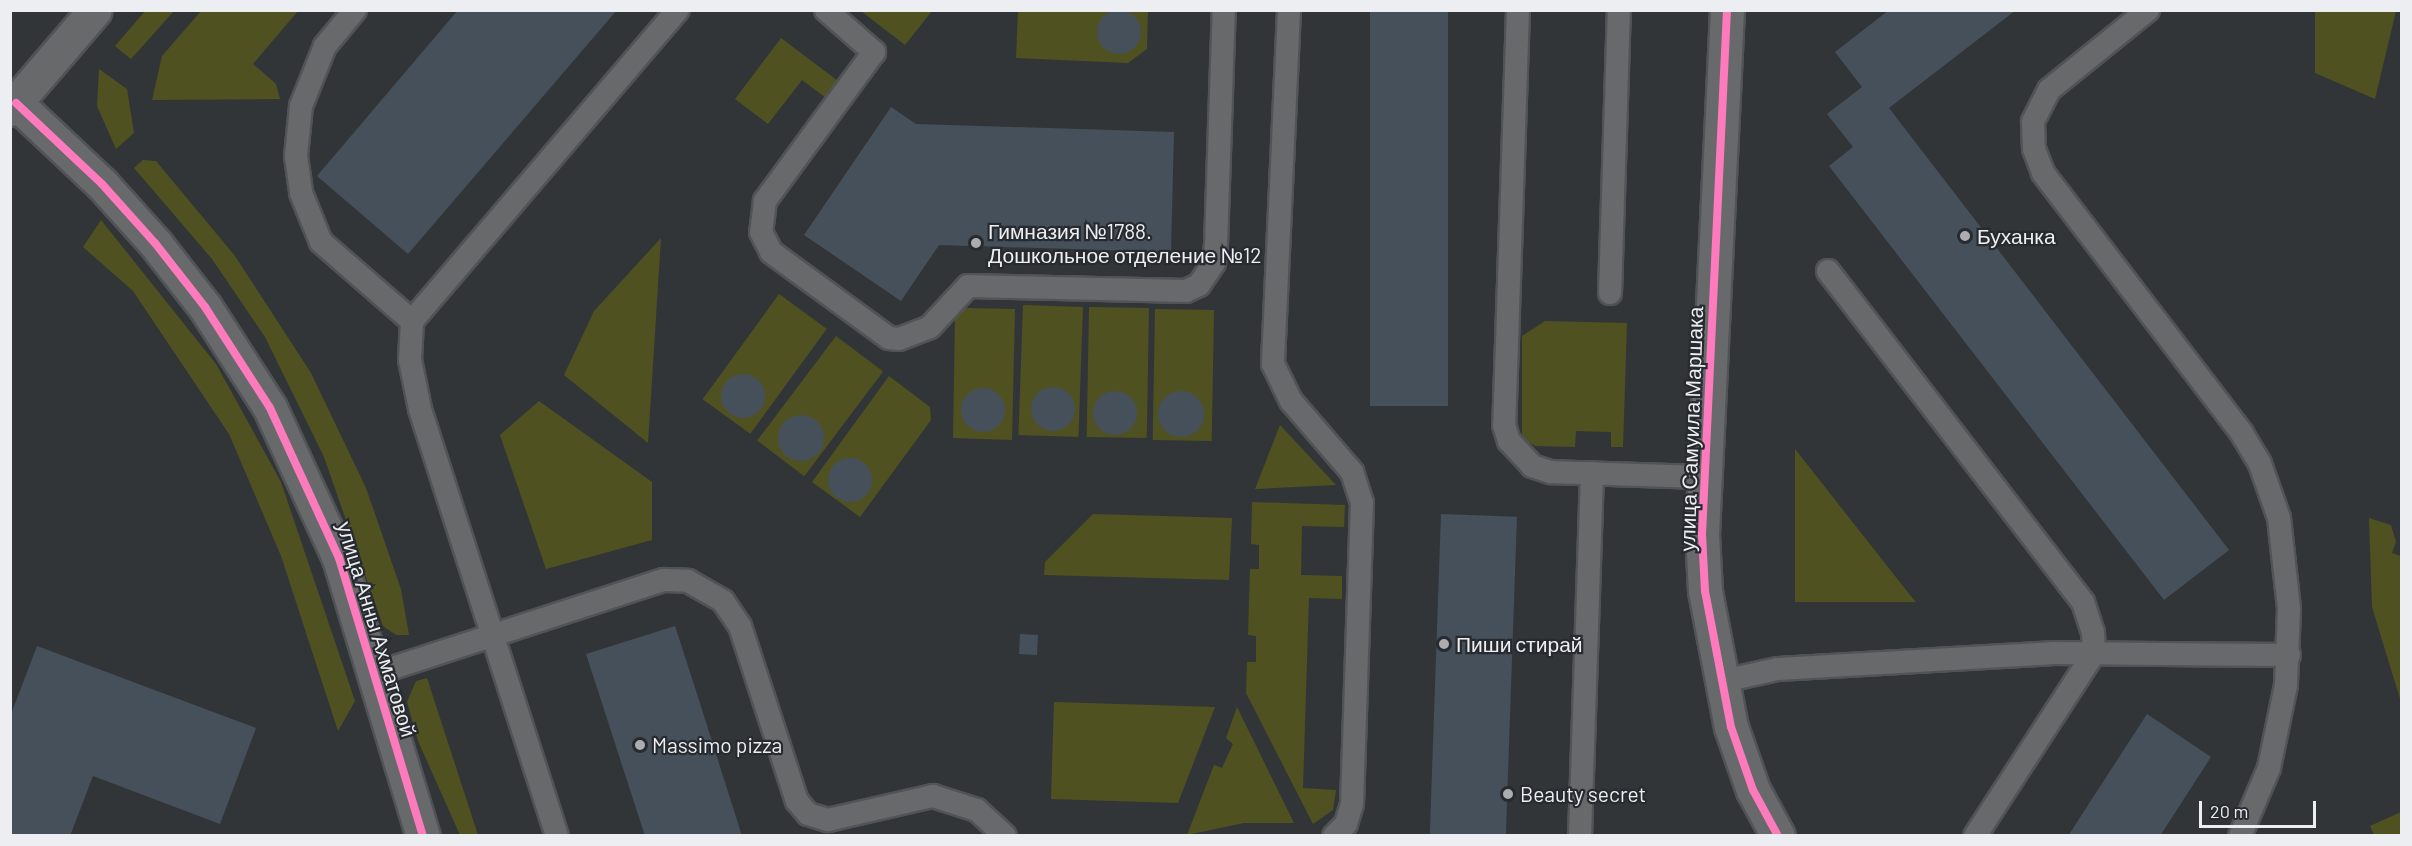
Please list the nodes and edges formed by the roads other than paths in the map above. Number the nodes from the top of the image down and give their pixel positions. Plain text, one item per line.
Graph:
1 (95, 10) edge
2 (355, 10) edge
3 (678, 10) edge
4 (826, 10) edge
5 (1224, 10) edge
6 (1289, 10) edge
7 (1518, 10) edge
8 (1619, 10) edge
9 (1727, 10) edge
10 (2148, 10) edge
11 (13, 106) edge
12 (1828, 271) dead end
13 (1610, 293) dead end
14 (412, 321) junction
15 (1592, 473) junction
16 (1705, 477) junction
17 (492, 636) junction
18 (2094, 653) junction
19 (2289, 655) junction
20 (374, 674) junction
21 (1719, 682) junction
22 (423, 836) edge
23 (557, 836) edge
24 (1005, 836) edge
25 (1334, 836) edge
26 (1580, 836) edge
27 (1778, 836) edge
28 (1975, 836) edge
29 (2240, 836) edge

1 - 11 street
2 - 14 lane
3 - 14 lane
4 - 5 lane
6 - 25 lane
7 - 15 lane
8 - 13 lane
9 - 16 street, улица Самуила Маршака
10 - 19 lane
11 - 20 street, улица Анны Ахматовой
12 - 18 lane
14 - 17 lane
15 - 16 lane
15 - 26 lane
16 - 21 street, улица Самуила Маршака
17 - 20 lane
17 - 23 lane
17 - 24 lane
18 - 19 lane
18 - 21 lane
18 - 28 lane
19 - 29 lane
20 - 22 street, улица Анны Ахматовой
21 - 27 street, улица Самуила Маршака

